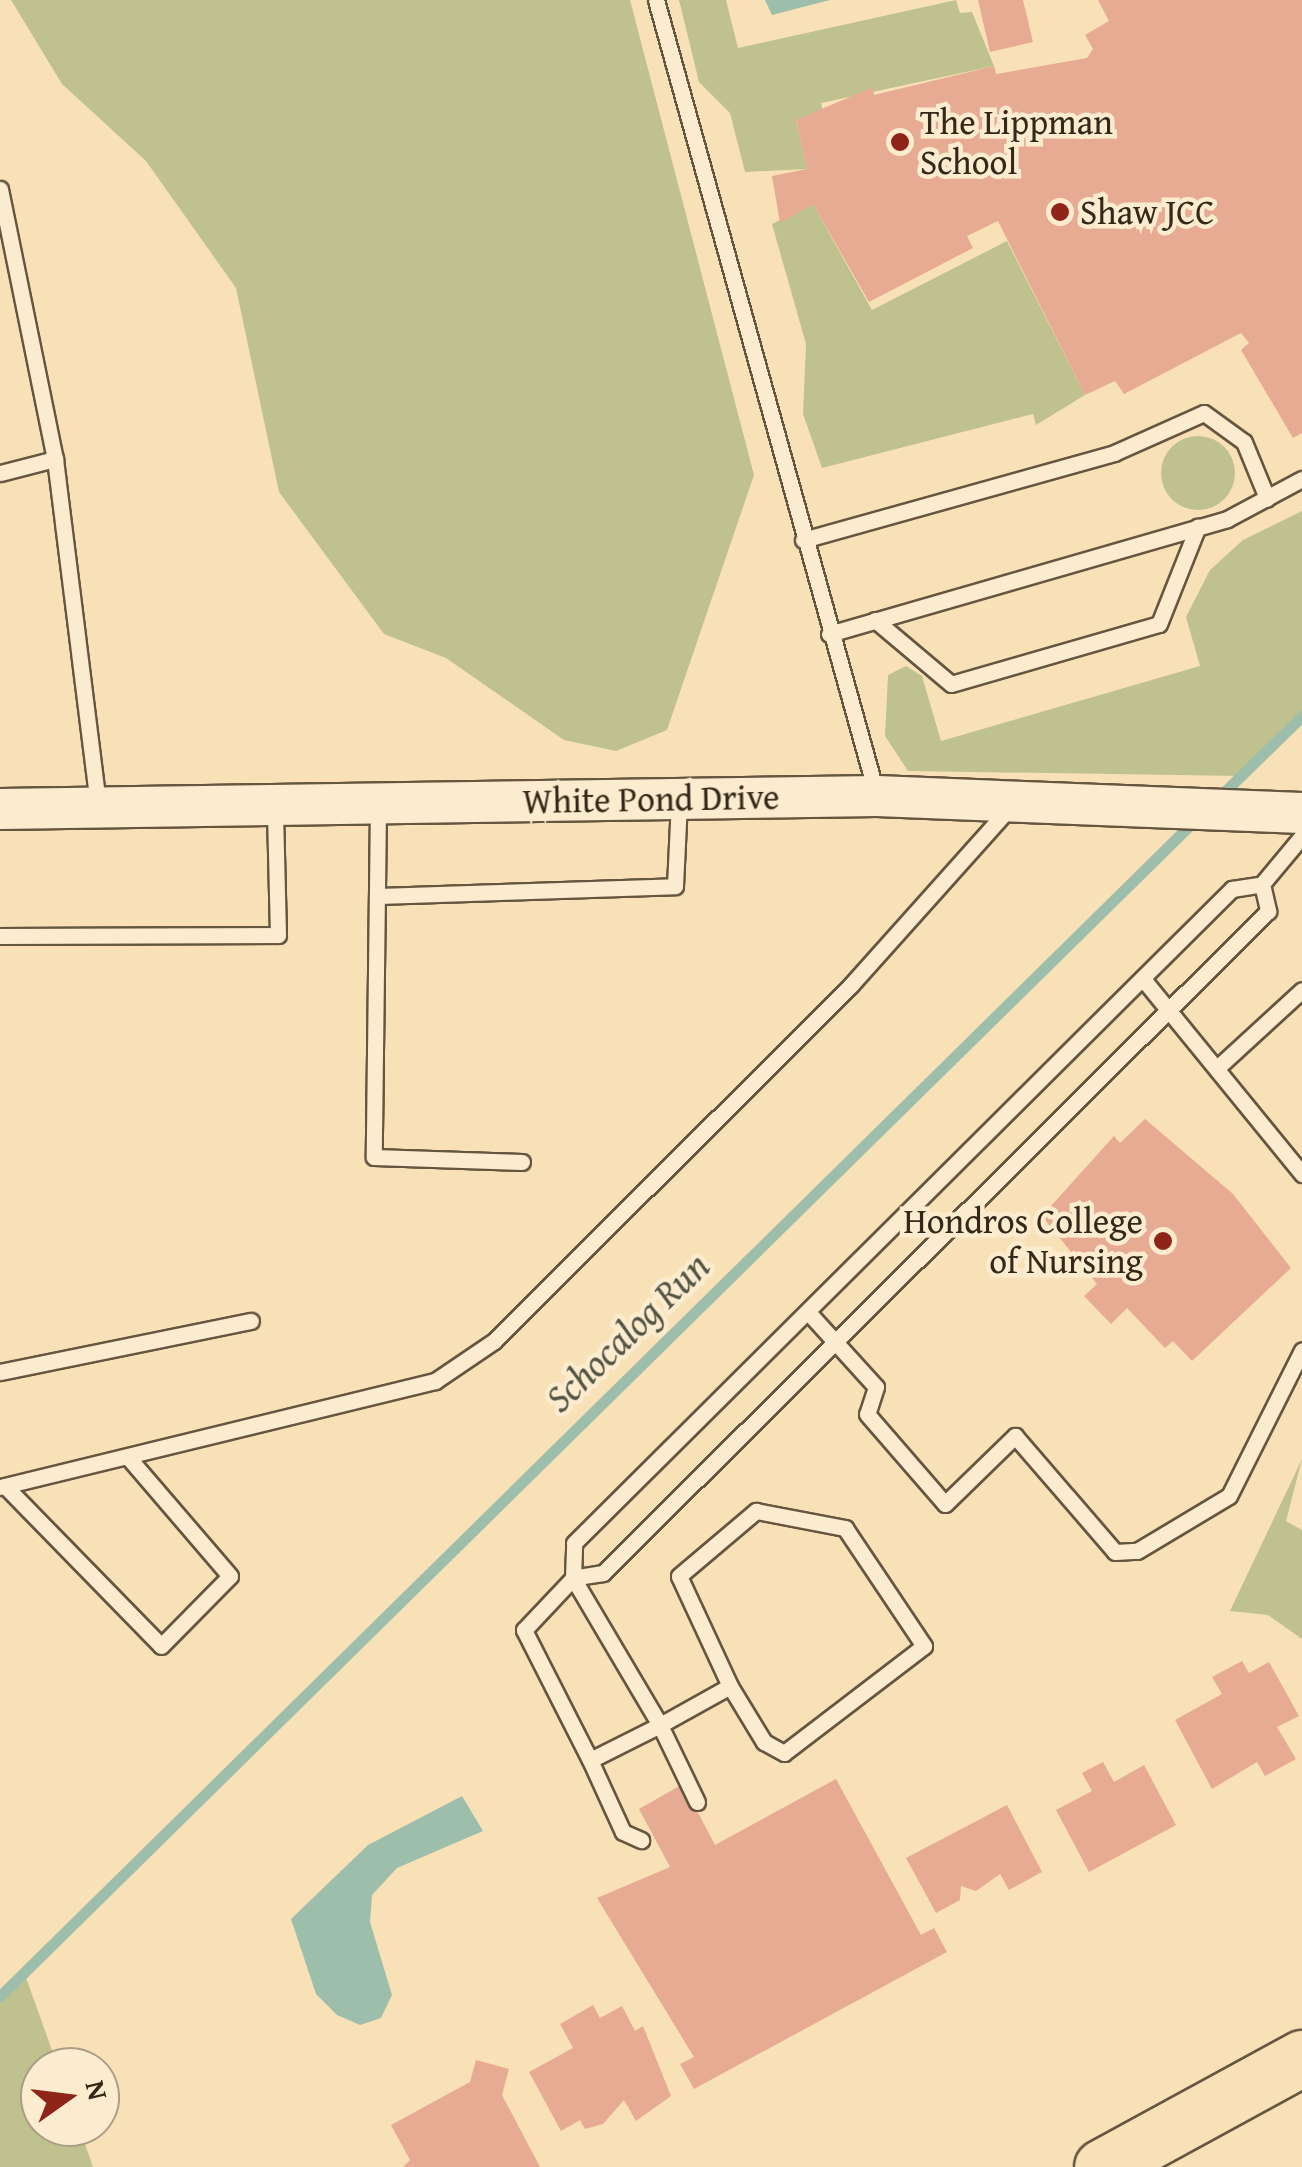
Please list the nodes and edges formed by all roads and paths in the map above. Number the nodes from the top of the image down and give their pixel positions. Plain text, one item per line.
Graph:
1 (656, 0) edge
2 (0, 189) edge
3 (55, 459) junction
4 (0, 473) edge
5 (1302, 479) edge
6 (1266, 498) junction
7 (1198, 526) junction
8 (803, 540) junction
9 (875, 620) junction
10 (829, 634) junction
11 (878, 796) junction
12 (680, 800) junction
13 (378, 802) junction
14 (1014, 803) junction
15 (275, 804) junction
16 (98, 808) junction
17 (0, 809) edge
18 (1302, 814) edge
19 (1302, 836) edge
20 (1262, 884) junction
21 (378, 896) junction
22 (0, 936) edge
23 (1143, 979) junction
24 (1302, 990) edge
25 (1171, 1007) junction
26 (1217, 1068) junction
27 (522, 1162) dead end
28 (1302, 1174) edge
29 (808, 1312) junction
30 (250, 1322) dead end
31 (835, 1340) junction
32 (1302, 1350) edge
33 (0, 1372) edge
34 (128, 1457) junction
35 (3, 1487) edge
36 (574, 1578) junction
37 (730, 1686) junction
38 (660, 1725) junction
39 (590, 1760) junction
40 (697, 1802) dead end
41 (642, 1840) dead end
42 (1302, 2058) edge
43 (1102, 2167) edge

1 - 8 lane
2 - 3 lane
3 - 4 lane
3 - 16 lane
5 - 6 lane
6 - 7 lane
6 - 8 lane
7 - 9 lane
7 - 9 lane
8 - 10 lane
9 - 10 lane
10 - 11 lane
11 - 12 street, White Pond Drive
11 - 14 street, White Pond Drive
12 - 13 street, White Pond Drive
12 - 21 lane
13 - 15 street, White Pond Drive
13 - 21 lane
14 - 18 street, White Pond Drive
14 - 34 lane
15 - 16 street, White Pond Drive
15 - 22 lane
16 - 17 street, White Pond Drive
19 - 20 lane
20 - 23 lane
20 - 25 lane
21 - 27 lane
23 - 25 lane
23 - 29 lane
24 - 26 lane
25 - 26 lane
25 - 31 lane
26 - 28 lane
29 - 31 lane
29 - 36 lane
30 - 33 lane
31 - 32 lane
31 - 36 lane
34 - 35 lane
34 - 35 lane
36 - 38 lane
36 - 39 lane
37 - 37 lane
37 - 38 lane
38 - 39 lane
38 - 40 lane
39 - 41 lane
42 - 43 highway

